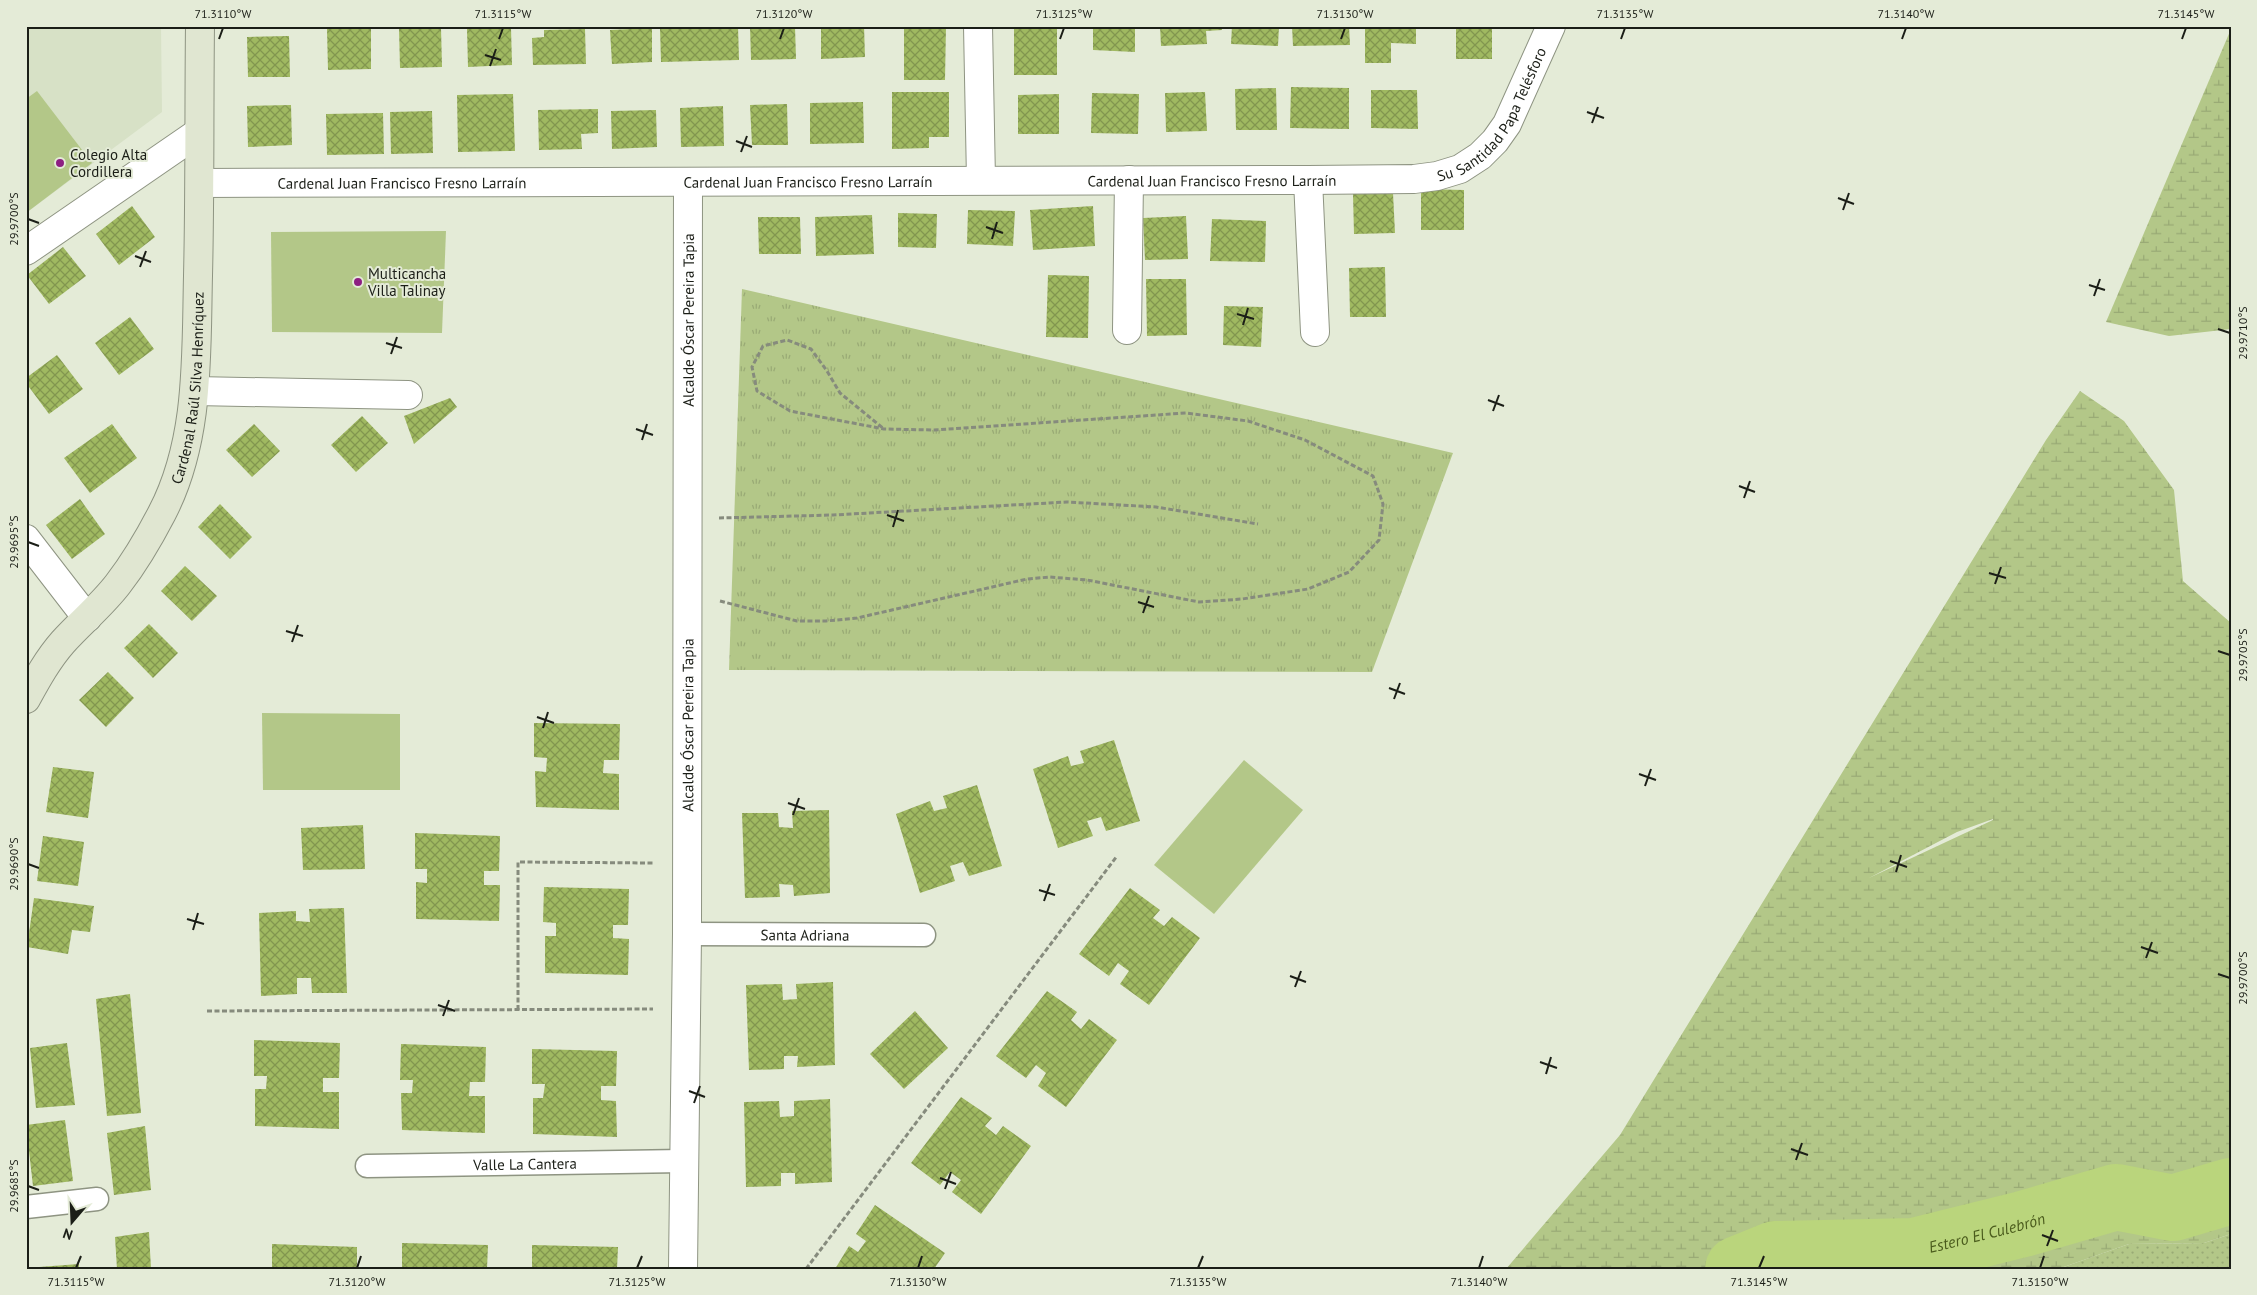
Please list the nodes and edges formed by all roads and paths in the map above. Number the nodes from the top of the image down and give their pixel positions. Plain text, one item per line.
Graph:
1 (200, 26) edge
2 (978, 26) edge
3 (1551, 26) edge
4 (199, 132) junction
5 (1414, 179) joint
6 (981, 180) junction
7 (1129, 180) junction
8 (1308, 180) junction
9 (688, 182) junction
10 (200, 184) junction
11 (26, 251) edge
12 (1127, 330) dead end
13 (1315, 332) dead end
14 (196, 391) junction
15 (408, 395) dead end
16 (884, 429) junction
17 (686, 520) junction
18 (1258, 524) dead end
19 (26, 539) edge
20 (686, 591) junction
21 (87, 618) junction
22 (26, 699) edge
23 (1117, 856) dead end
24 (655, 862) dead end
25 (687, 934) junction
26 (924, 935) dead end
27 (654, 1009) dead end
28 (518, 1010) junction
29 (207, 1011) dead end
30 (683, 1161) junction
31 (367, 1166) dead end
32 (96, 1199) dead end
33 (26, 1207) edge
34 (683, 1269) edge
35 (806, 1269) edge

1 - 4 street, Cardenal Raúl Silva Henríquez
2 - 6 street
3 - 5 street, Su Santidad Papa Telésforo
4 - 10 street, Cardenal Raúl Silva Henríquez
4 - 11 street
5 - 8 street, Cardenal Juan Francisco Fresno Larraín
6 - 7 street, Cardenal Juan Francisco Fresno Larraín
6 - 9 street, Cardenal Juan Francisco Fresno Larraín
7 - 8 street, Cardenal Juan Francisco Fresno Larraín
7 - 12 street
8 - 13 street
9 - 10 street, Cardenal Juan Francisco Fresno Larraín
9 - 17 street, Alcalde Óscar Pereira Tapia
10 - 14 street, Cardenal Raúl Silva Henríquez
14 - 15 street
14 - 21 street, Cardenal Raúl Silva Henríquez
16 - 16 path
16 - 20 path
17 - 18 path
17 - 20 street, Alcalde Óscar Pereira Tapia
19 - 21 street
20 - 25 street, Alcalde Óscar Pereira Tapia
21 - 22 street, Cardenal Raúl Silva Henríquez
23 - 35 path
24 - 28 path
25 - 26 lane, Santa Adriana
25 - 30 street, Alcalde Óscar Pereira Tapia
27 - 28 path
28 - 29 path
30 - 31 lane, Valle La Cantera
30 - 34 street, Alcalde Óscar Pereira Tapia
32 - 33 lane

